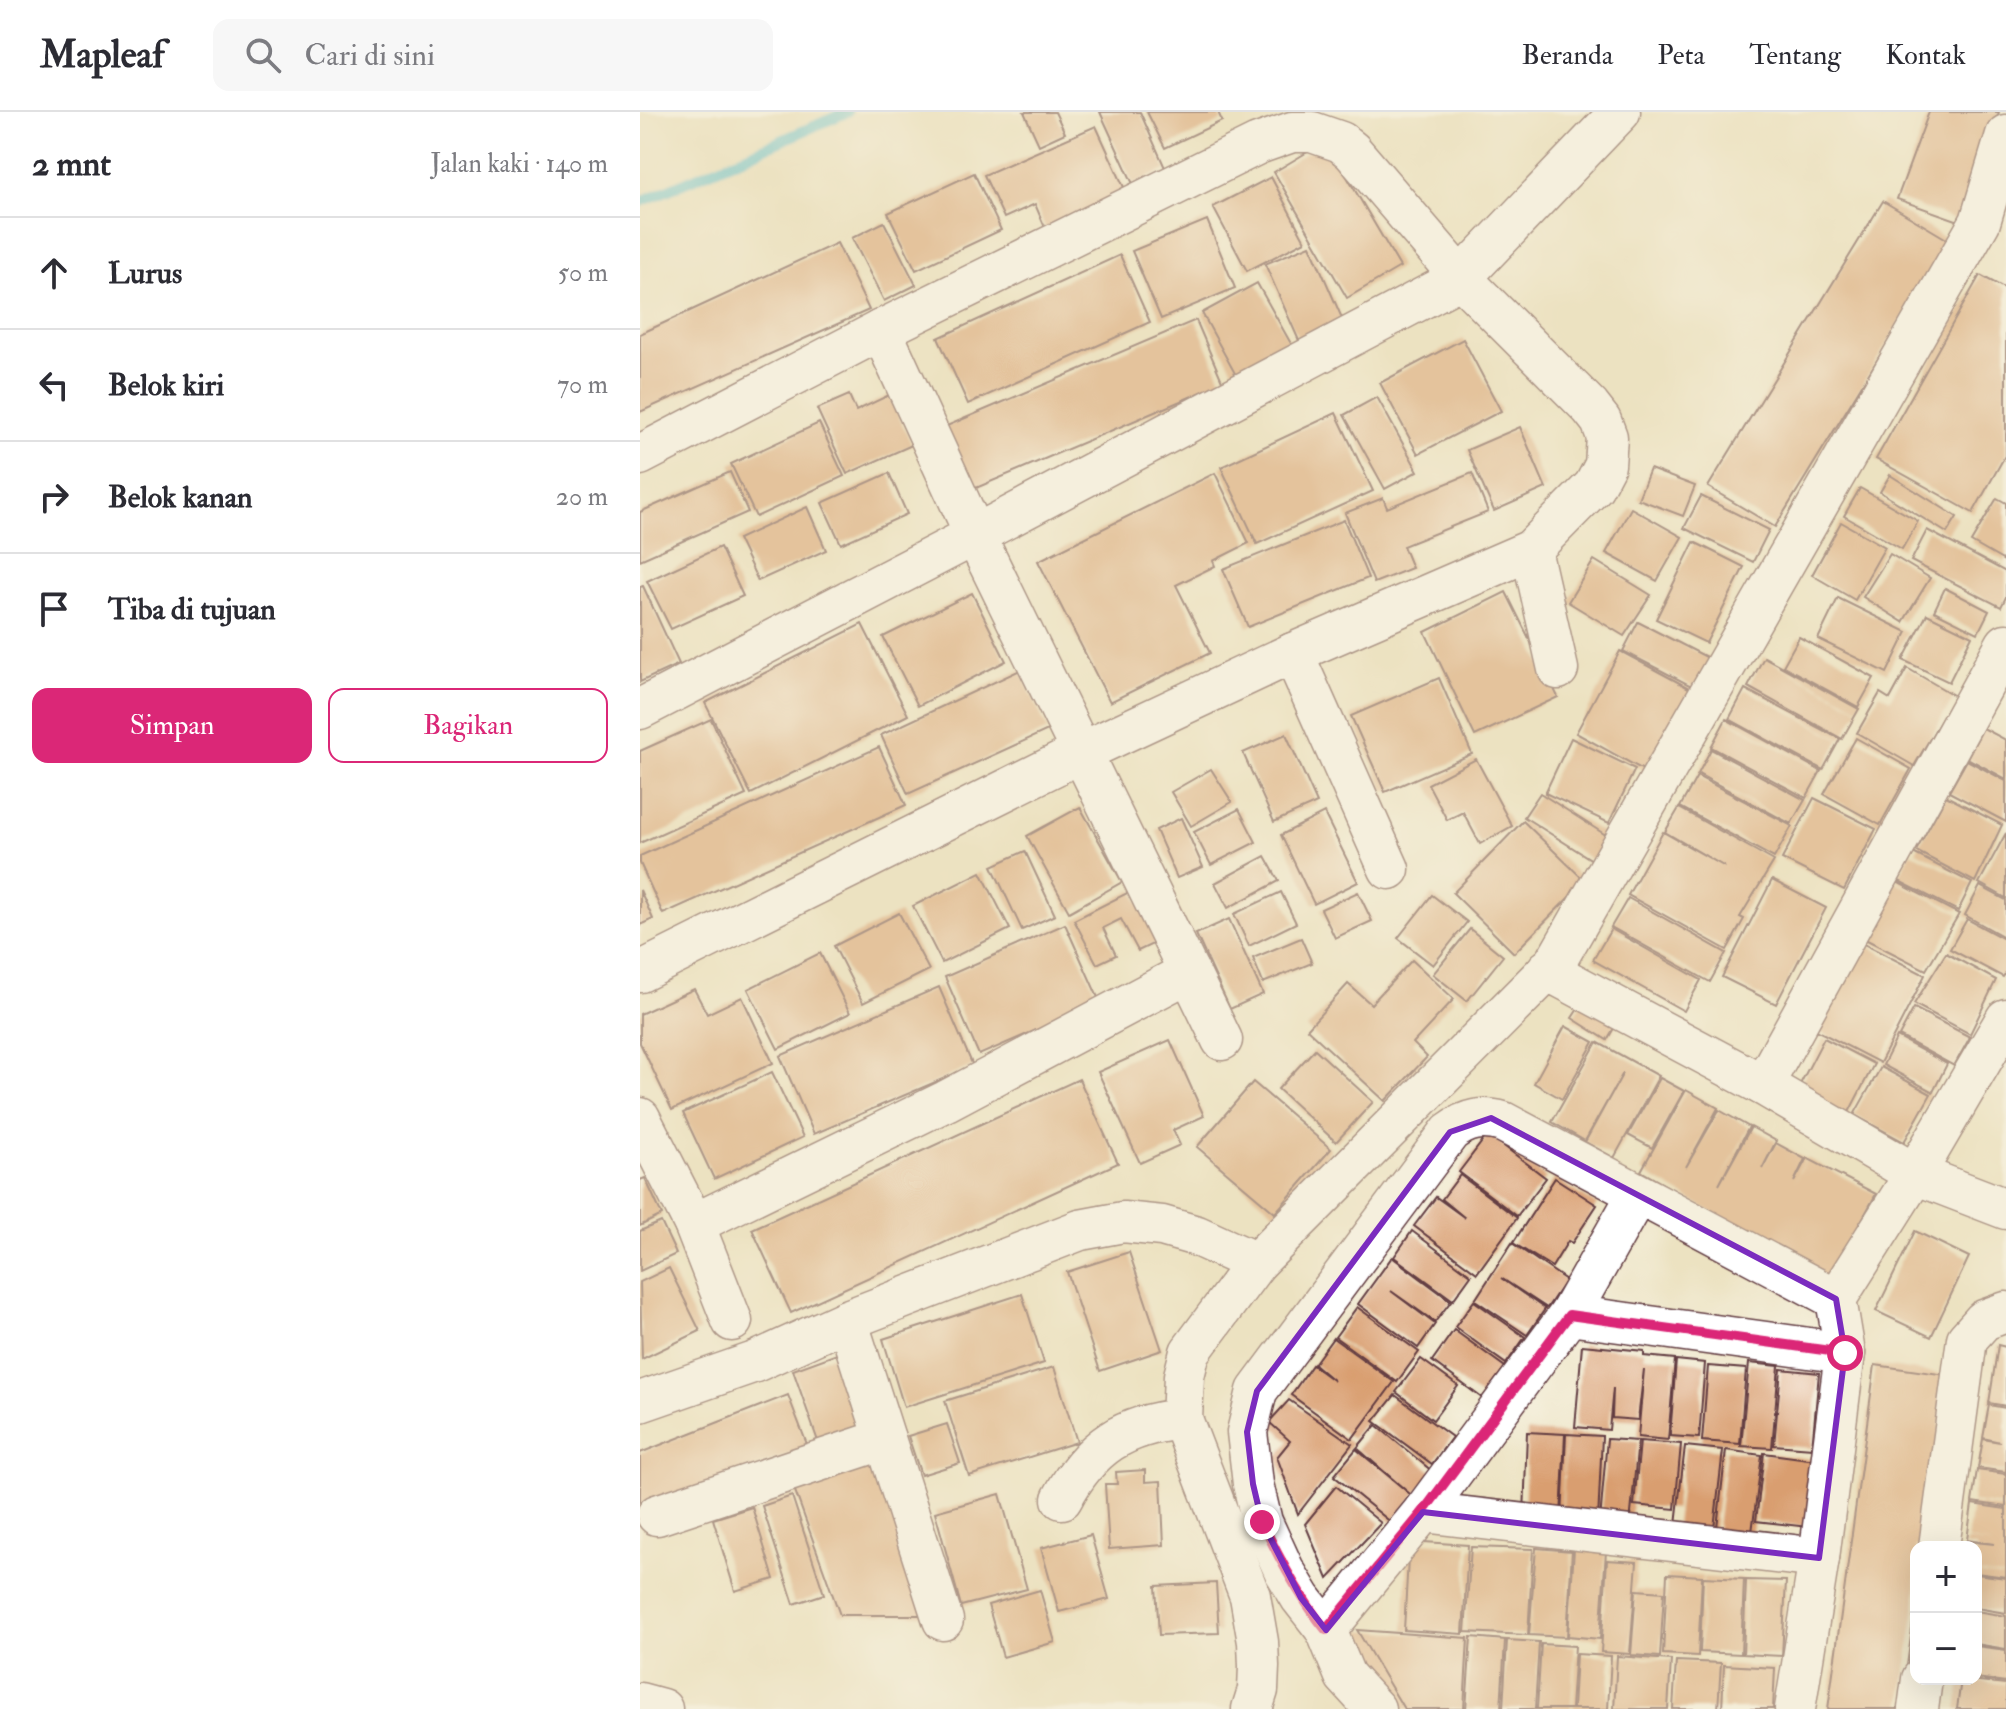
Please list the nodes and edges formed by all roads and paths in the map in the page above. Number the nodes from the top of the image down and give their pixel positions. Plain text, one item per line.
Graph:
1 (1620, 112) edge
2 (2006, 135) edge
3 (1993, 230) edge
4 (1461, 278) junction
5 (881, 330) junction
6 (640, 455) edge
7 (975, 535) junction
8 (1531, 550) junction
9 (2006, 644) edge
10 (1293, 653) junction
11 (1558, 669) dead end
12 (640, 709) edge
13 (1082, 752) junction
14 (1389, 869) dead end
15 (1547, 970) junction
16 (640, 972) edge
17 (1189, 972) junction
18 (2006, 1019) edge
19 (1222, 1040) dead end
20 (1763, 1085) junction
21 (640, 1118) edge
22 (1915, 1174) junction
23 (1637, 1195) junction
24 (2006, 1209) edge
25 (694, 1224) junction
26 (1256, 1263) junction
27 (1836, 1299) junction
28 (2006, 1312) edge
29 (1569, 1315) junction
30 (847, 1320) junction
31 (732, 1321) dead end
32 (1845, 1353) junction
33 (640, 1402) edge
34 (1182, 1419) junction
35 (885, 1439) junction
36 (1062, 1499) dead end
37 (1423, 1512) junction
38 (657, 1515) dead end
39 (1940, 1541) edge
40 (1819, 1558) junction
41 (943, 1620) dead end
42 (1326, 1630) junction
43 (1921, 1685) edge
44 (640, 1703) edge
45 (662, 1709) edge
46 (1252, 1709) edge
47 (1375, 1709) edge
48 (1795, 1709) edge
49 (1918, 1709) edge

1 - 4 street
2 - 3 street
3 - 15 street
4 - 5 street
4 - 7 street
4 - 8 street
5 - 6 street
5 - 7 street
7 - 12 street
7 - 13 street
8 - 10 street
8 - 11 street
9 - 20 street
10 - 13 street
10 - 14 street
13 - 16 street
13 - 17 street
15 - 20 street
15 - 26 street
17 - 19 street
17 - 25 street
18 - 22 street
20 - 22 street
21 - 25 street
22 - 24 street
22 - 27 street
23 - 27 street
23 - 29 street
23 - 42 street
25 - 31 street
26 - 30 street
26 - 34 street
27 - 32 street
28 - 39 street
29 - 32 street
29 - 37 street
30 - 33 street
30 - 35 street
32 - 40 street
34 - 36 street
34 - 46 street
35 - 38 street
35 - 41 street
37 - 40 street
37 - 42 street
40 - 48 street
42 - 47 street
43 - 49 street
44 - 45 street

